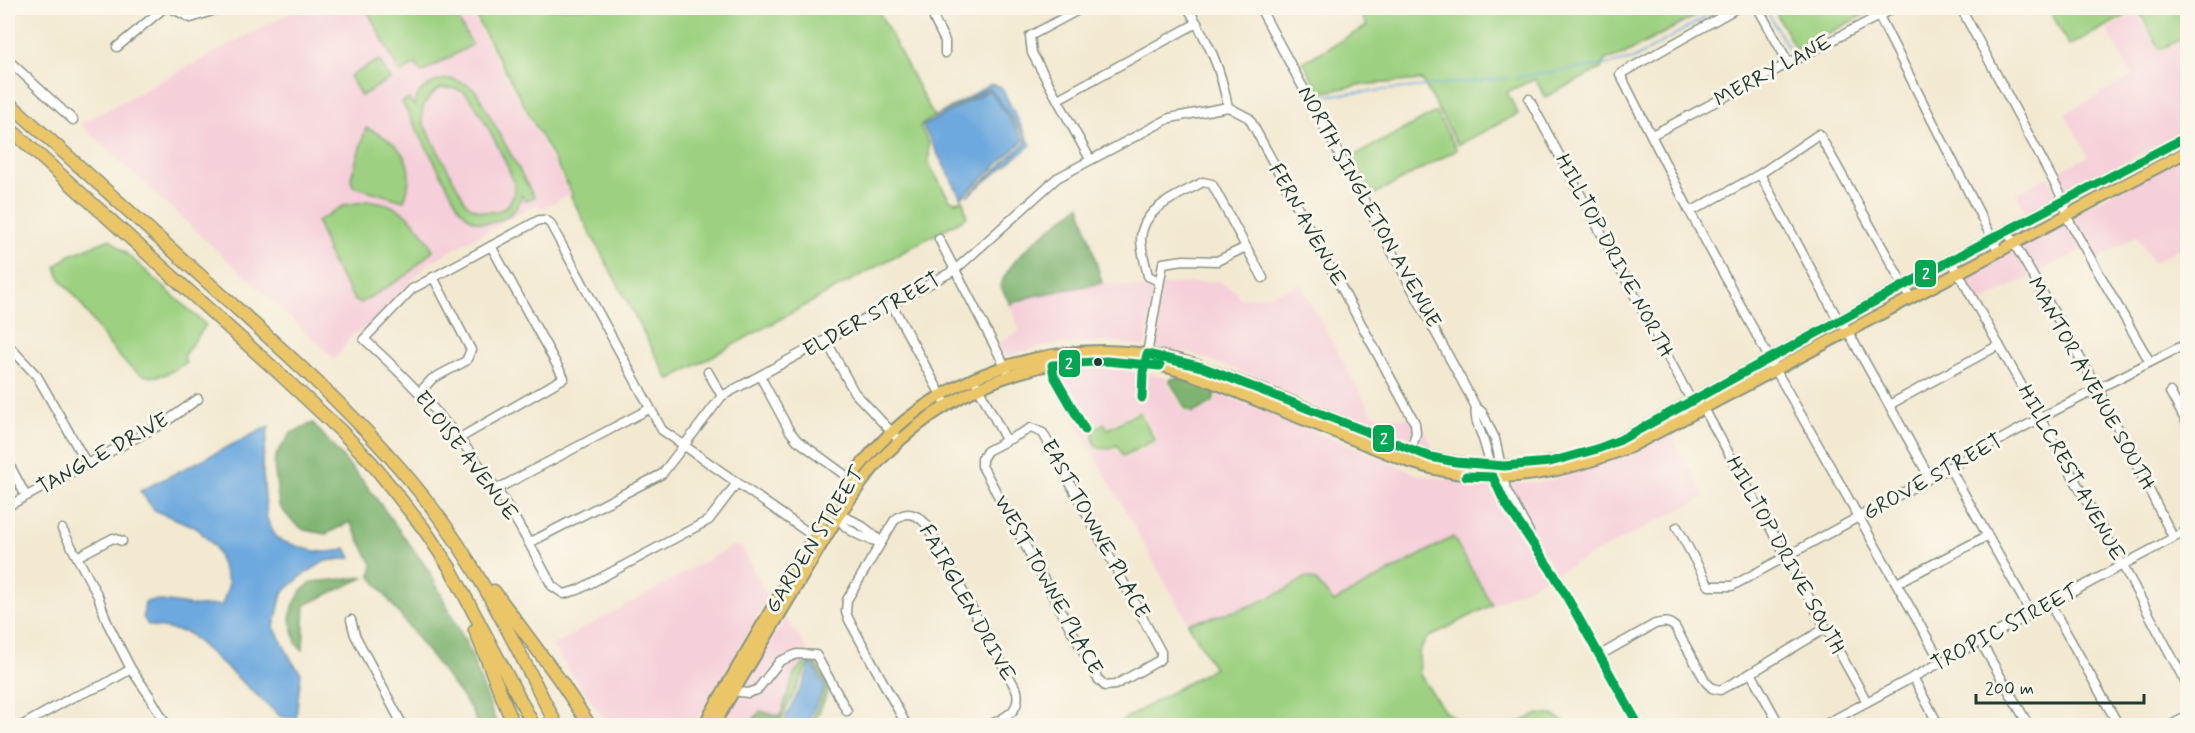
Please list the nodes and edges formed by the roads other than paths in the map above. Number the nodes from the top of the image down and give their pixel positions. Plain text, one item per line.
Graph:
1 (164, 8) edge
2 (171, 8) edge
3 (220, 8) edge
4 (937, 8) edge
5 (1082, 8) edge
6 (1188, 8) edge
7 (1260, 8) edge
8 (1737, 8) edge
9 (1758, 8) edge
10 (1894, 8) edge
11 (1961, 8) edge
12 (1879, 16) junction
13 (1197, 23) junction
14 (117, 47) dead end
15 (945, 53) dead end
16 (8, 60) edge
17 (1788, 62) junction
18 (1058, 99) junction
19 (1529, 99) dead end
20 (8, 102) edge
21 (1228, 107) junction
22 (74, 120) dead end
23 (8, 127) edge
24 (1652, 135) junction
25 (2187, 136) edge
26 (2187, 151) edge
27 (1090, 159) junction
28 (1760, 174) junction
29 (2109, 177) junction
30 (2120, 186) junction
31 (2064, 201) junction
32 (1690, 212) junction
33 (2066, 214) junction
34 (2007, 231) junction
35 (939, 239) dead end
36 (1993, 239) junction
37 (2013, 242) junction
38 (491, 246) junction
39 (1246, 248) junction
40 (1998, 250) junction
41 (1951, 261) junction
42 (955, 270) junction
43 (1957, 272) junction
44 (433, 277) junction
45 (1263, 278) dead end
46 (1159, 281) junction
47 (1904, 286) junction
48 (1910, 297) junction
49 (891, 303) junction
50 (1840, 320) junction
51 (1846, 330) junction
52 (826, 340) junction
53 (2187, 343) edge
54 (8, 345) edge
55 (1999, 345) junction
56 (1146, 359) junction
57 (2150, 362) junction
58 (1772, 364) junction
59 (1008, 370) junction
60 (708, 372) dead end
61 (760, 376) junction
62 (976, 383) junction
63 (2098, 388) junction
64 (2170, 392) dead end
65 (420, 393) junction
66 (722, 396) junction
67 (198, 399) dead end
68 (944, 401) junction
69 (1692, 402) junction
70 (1889, 405) junction
71 (1703, 407) junction
72 (649, 409) junction
73 (1312, 416) junction
74 (2040, 418) junction
75 (2187, 425) edge
76 (896, 437) junction
77 (458, 439) junction
78 (1006, 440) junction
79 (684, 446) junction
80 (1411, 450) junction
81 (8, 462) edge
82 (87, 464) junction
83 (1949, 467) junction
84 (1497, 471) junction
85 (1930, 478) junction
86 (737, 483) junction
87 (855, 483) junction
88 (497, 489) junction
89 (26, 496) junction
90 (8, 506) edge
91 (833, 514) junction
92 (1859, 517) junction
93 (1677, 527) dead end
94 (62, 529) dead end
95 (2187, 530) edge
96 (1987, 536) junction
97 (2173, 537) junction
98 (122, 540) dead end
99 (818, 540) junction
100 (881, 542) junction
101 (529, 543) junction
102 (463, 553) junction
103 (1786, 556) junction
104 (77, 557) junction
105 (2122, 564) junction
106 (450, 568) junction
107 (1897, 583) junction
108 (2050, 604) junction
109 (2031, 613) junction
110 (351, 620) dead end
111 (1826, 628) junction
112 (1980, 641) junction
113 (1599, 655) junction
114 (1158, 661) joint
115 (1941, 662) junction
116 (131, 669) junction
117 (1751, 673) junction
118 (1913, 677) junction
119 (2187, 687) edge
120 (733, 691) junction
121 (1867, 702) junction
122 (847, 711) dead end
123 (2187, 716) edge
124 (710, 722) edge
125 (21, 726) edge
126 (166, 726) edge
127 (404, 726) edge
128 (514, 726) edge
129 (534, 726) edge
130 (557, 726) edge
131 (590, 726) edge
132 (907, 726) edge
133 (988, 726) edge
134 (1639, 726) edge
135 (1780, 726) edge
136 (1822, 726) edge
137 (1939, 726) edge
138 (2029, 726) edge
139 (2119, 726) edge
140 (2169, 726) edge

1 - 14 street
2 - 3 street
4 - 15 street
5 - 18 street
6 - 13 street
7 - 84 street, NORTH SINGLETON AVENUE
8 - 24 street
9 - 17 street
10 - 12 street, MERRY LANE
11 - 31 street
12 - 17 street, MERRY LANE
12 - 36 street
13 - 18 street
13 - 21 street
16 - 22 street
17 - 24 street, MERRY LANE
18 - 27 street
19 - 69 street, HILLTOP DRIVE NORTH
20 - 102 highway
21 - 27 street, ELDER STREET
21 - 80 street, FERN AVENUE
23 - 106 highway
24 - 32 street
25 - 29 main road, GARDEN STREET
26 - 30 main road, GARDEN STREET
27 - 42 street, ELDER STREET
28 - 32 street
28 - 47 street
28 - 50 street
29 - 30 main road
29 - 31 main road, GARDEN STREET
30 - 33 main road, GARDEN STREET
31 - 33 street
31 - 34 main road, GARDEN STREET
32 - 58 street
33 - 37 main road, GARDEN STREET
33 - 57 street
34 - 36 main road, GARDEN STREET
34 - 37 street, MANTOR AVENUE SOUTH
35 - 42 street
36 - 40 street
36 - 41 main road, GARDEN STREET
37 - 40 main road, GARDEN STREET
37 - 63 street, MANTOR AVENUE SOUTH
38 - 44 street
38 - 72 street
38 - 77 street
39 - 45 street
39 - 46 street
39 - 46 street
40 - 43 main road, GARDEN STREET
41 - 43 street, HILLCREST AVENUE
41 - 47 main road, GARDEN STREET
42 - 49 street, ELDER STREET
42 - 59 street
43 - 48 main road, GARDEN STREET
43 - 55 street, HILLCREST AVENUE
44 - 65 street
44 - 65 street, ELOISE AVENUE
46 - 56 street
47 - 48 street
47 - 50 main road, GARDEN STREET
48 - 51 main road, GARDEN STREET
49 - 52 street, ELDER STREET
49 - 68 street
50 - 51 street
50 - 58 main road, GARDEN STREET
51 - 58 main road, GARDEN STREET
51 - 70 street
52 - 61 street, ELDER STREET
52 - 76 street
53 - 57 street, GROVE STREET
54 - 82 street
55 - 70 street
55 - 74 street, HILLCREST AVENUE
56 - 59 main road, GARDEN STREET
56 - 73 main road, GARDEN STREET
56 - 73 main road, GARDEN STREET
57 - 63 street, GROVE STREET
58 - 69 main road, GARDEN STREET
58 - 71 main road, GARDEN STREET
58 - 92 street
59 - 62 main road, GARDEN STREET
60 - 66 street
61 - 66 street, ELDER STREET
61 - 87 street
62 - 68 main road, GARDEN STREET
62 - 78 street
63 - 74 street, GROVE STREET
63 - 97 street, MANTOR AVENUE SOUTH
64 - 75 street
65 - 77 street, ELOISE AVENUE
66 - 79 street, ELDER STREET
67 - 82 street, TANGLE DRIVE
68 - 76 main road, GARDEN STREET
69 - 71 street
69 - 84 main road, GARDEN STREET
70 - 85 street
71 - 84 main road, GARDEN STREET
71 - 103 street, HILLTOP DRIVE SOUTH
72 - 79 street
72 - 88 street
73 - 80 main road, GARDEN STREET
73 - 84 main road, GARDEN STREET
74 - 83 street, GROVE STREET
74 - 105 street, HILLCREST AVENUE
76 - 87 main road, GARDEN STREET
77 - 88 street, ELOISE AVENUE
78 - 114 street, EAST TOWNE PLACE
78 - 114 street, WEST TOWNE PLACE
79 - 86 street
79 - 101 street, ELDER STREET
80 - 84 main road, GARDEN STREET
81 - 89 street
82 - 89 street, TANGLE DRIVE
83 - 85 street, GROVE STREET
83 - 96 street
84 - 113 street, NORTH SINGLETON AVENUE
85 - 92 street, GROVE STREET
86 - 99 street
86 - 101 street, ELOISE AVENUE
87 - 91 main road, GARDEN STREET
88 - 101 street, ELOISE AVENUE
89 - 90 street, TANGLE DRIVE
91 - 99 main road, GARDEN STREET
91 - 100 street
92 - 103 street, GROVE STREET
92 - 107 street
93 - 103 street, GROVE STREET
94 - 104 street
95 - 97 street, TROPIC STREET
96 - 107 street
96 - 109 street
97 - 105 street, TROPIC STREET
98 - 104 street
99 - 120 main road, GARDEN STREET
99 - 124 main road, GARDEN STREET
100 - 132 street, FAIRGLEN DRIVE
100 - 133 street, FAIRGLEN DRIVE
102 - 130 highway
102 - 131 highway
103 - 111 street, HILLTOP DRIVE SOUTH
104 - 116 street
105 - 108 street, TROPIC STREET
105 - 119 street, HILLCREST AVENUE
106 - 128 highway
106 - 129 highway
107 - 115 street
108 - 109 street, TROPIC STREET
108 - 139 street
109 - 112 street, TROPIC STREET
110 - 127 street
111 - 117 street
111 - 121 street, HILLTOP DRIVE SOUTH
112 - 115 street, TROPIC STREET
112 - 138 street
113 - 117 street
113 - 134 street, NORTH SINGLETON AVENUE
115 - 118 street, TROPIC STREET
116 - 125 street
116 - 126 street
117 - 135 street
118 - 121 street, TROPIC STREET
118 - 137 street
120 - 122 street
120 - 124 main road, GARDEN STREET
121 - 136 street, TROPIC STREET
123 - 140 street

